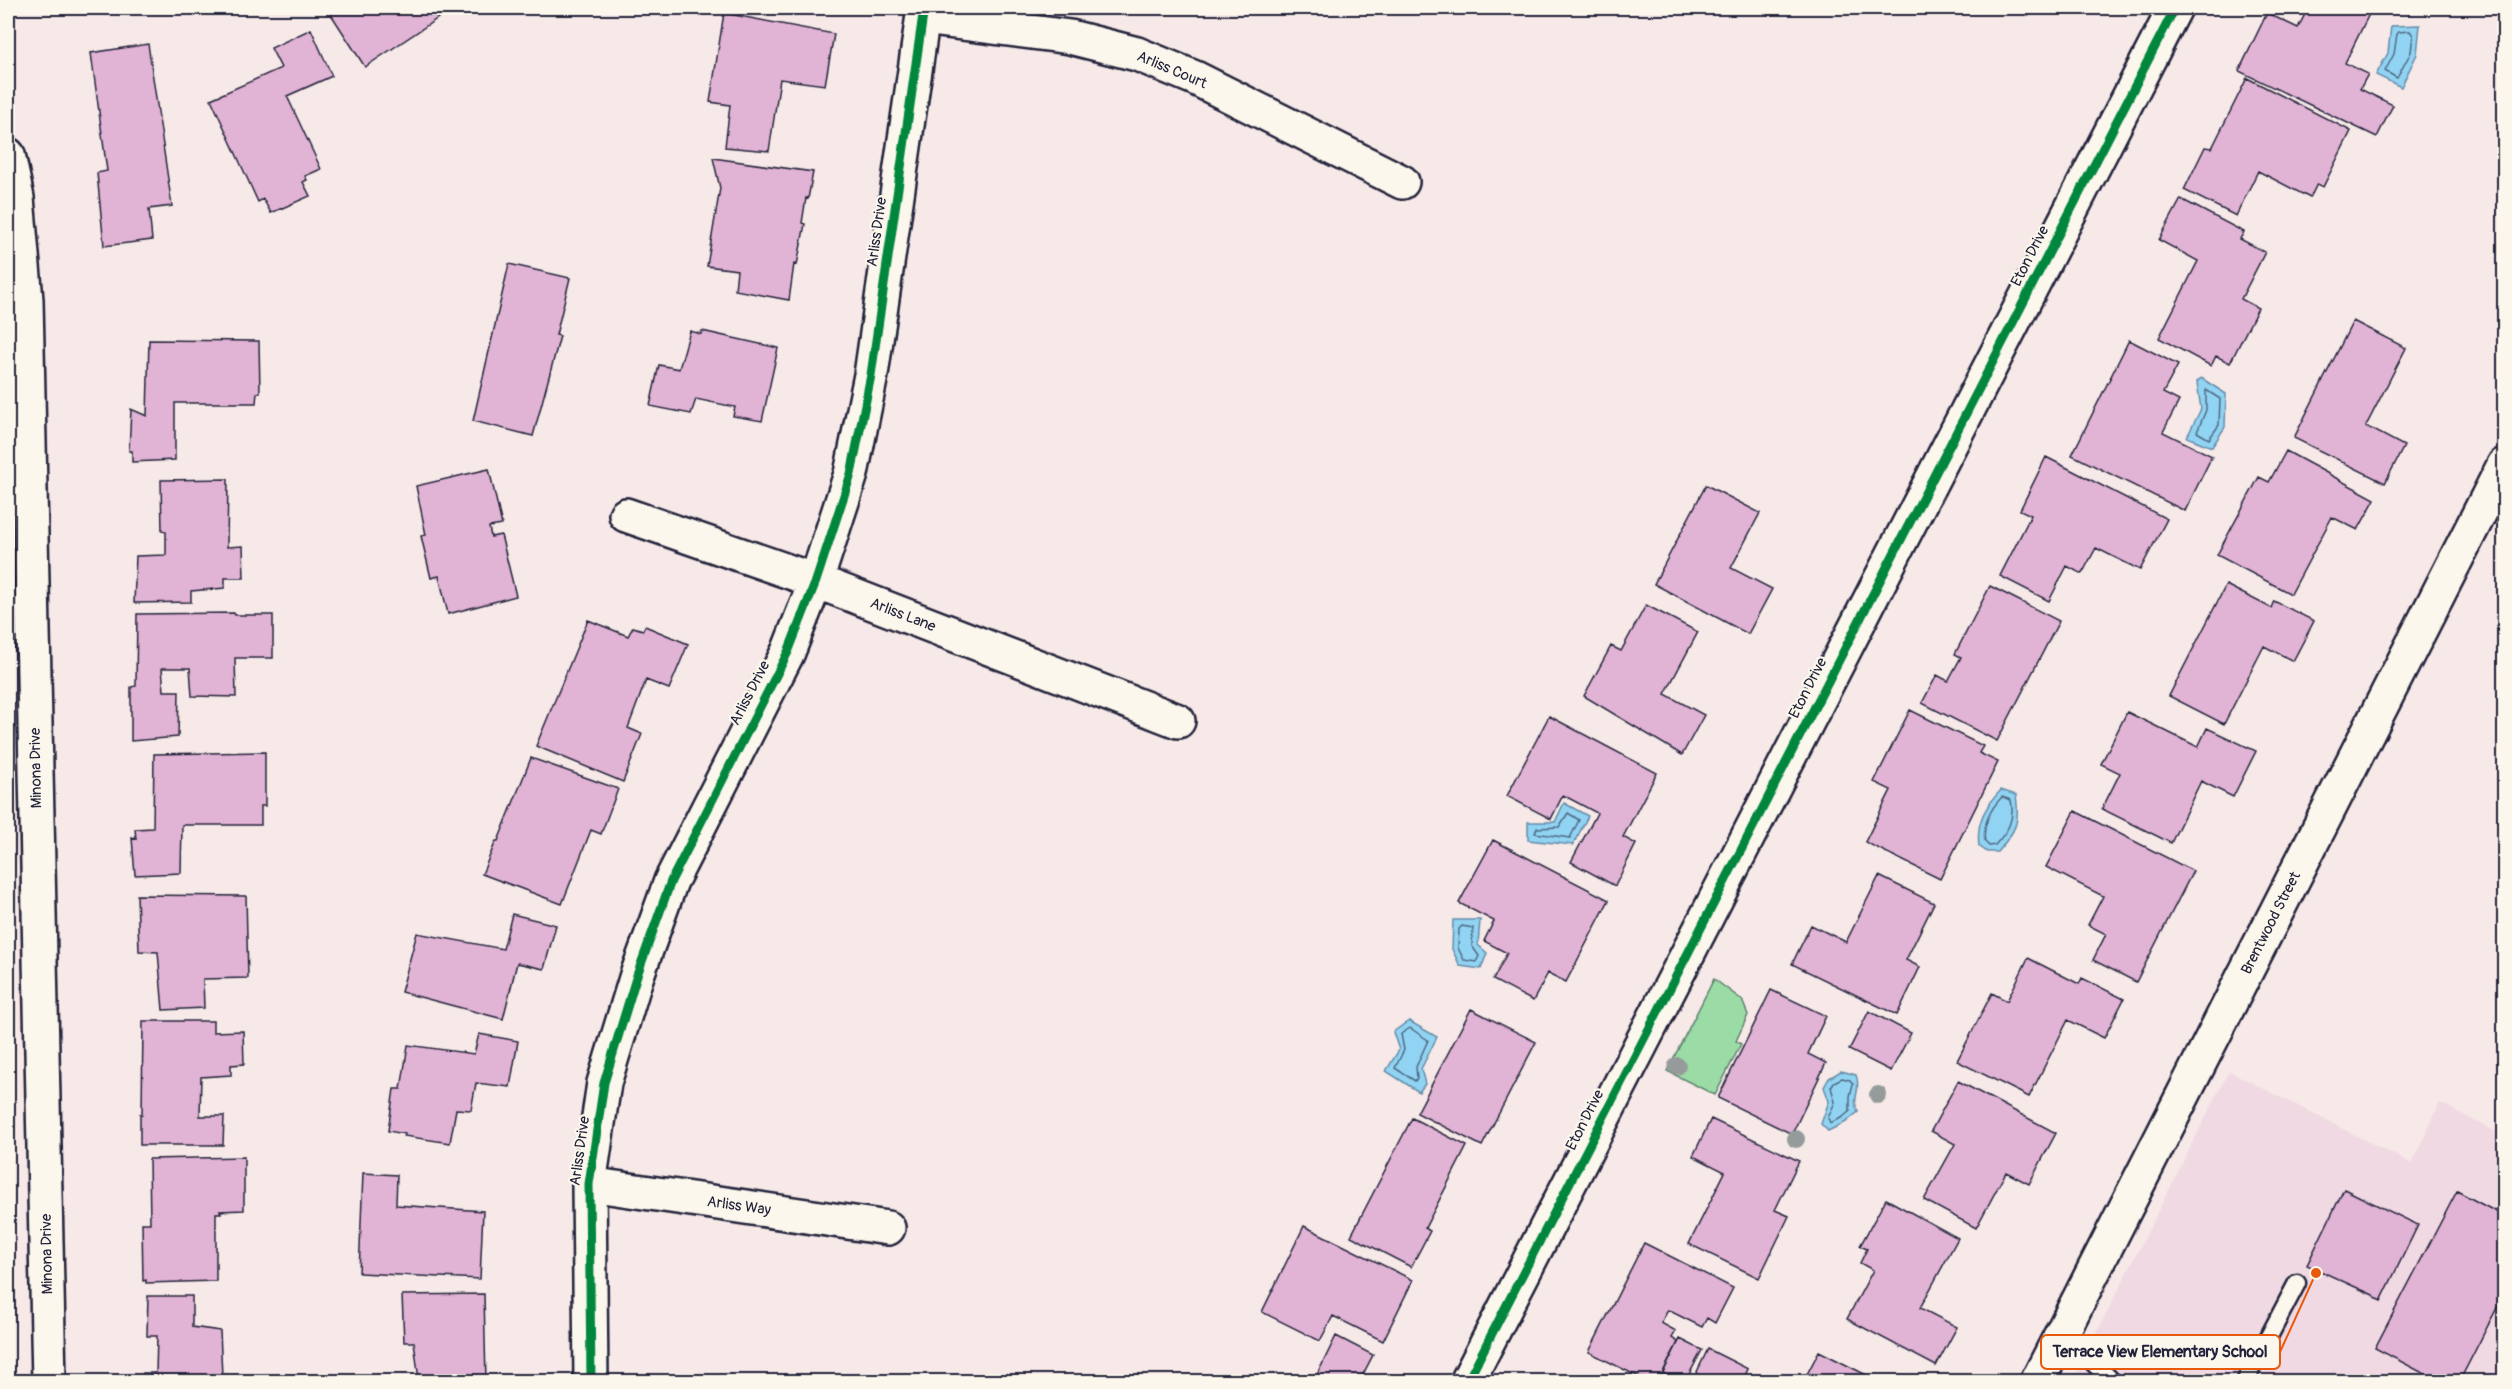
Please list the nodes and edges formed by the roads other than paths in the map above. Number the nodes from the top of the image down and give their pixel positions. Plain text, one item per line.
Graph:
1 (2175, 8) edge
2 (924, 13) edge
3 (8, 155) edge
4 (1402, 182) dead end
5 (2505, 465) edge
6 (626, 515) dead end
7 (816, 581) junction
8 (1178, 721) dead end
9 (589, 1184) junction
10 (888, 1228) dead end
11 (2297, 1283) dead end
12 (2062, 1332) junction
13 (1471, 1380) edge
14 (49, 1382) edge
15 (591, 1382) edge
16 (2037, 1382) edge
17 (2113, 1382) edge
18 (2245, 1382) edge

1 - 13 street, Eton Drive
2 - 4 street, Arliss Court
2 - 7 street, Arliss Drive
3 - 14 street, Minona Drive
5 - 12 street, Brentwood Street
6 - 7 street, Arliss Lane
7 - 8 street, Arliss Lane
7 - 9 street, Arliss Drive
9 - 10 street, Arliss Way
9 - 15 street, Arliss Drive
11 - 18 lane
12 - 16 street, Brentwood Street
12 - 17 lane

